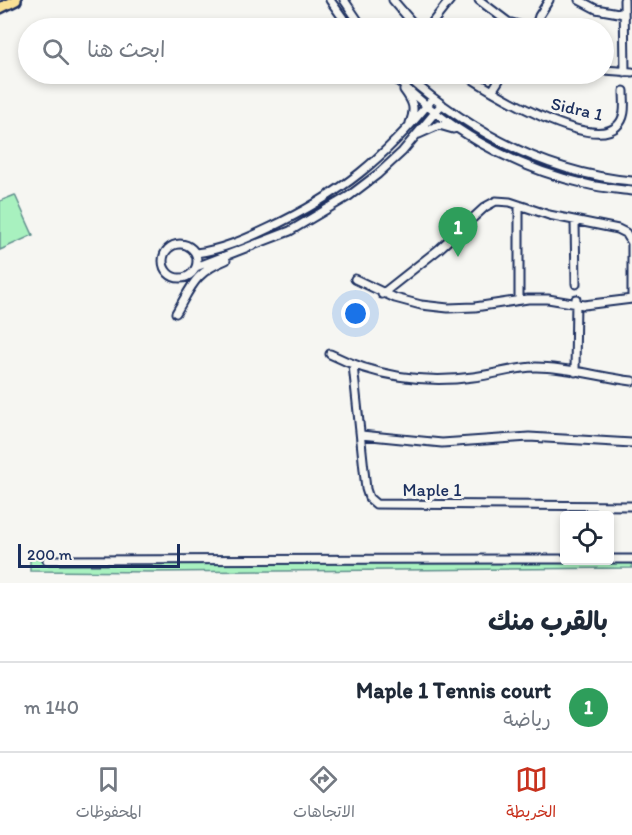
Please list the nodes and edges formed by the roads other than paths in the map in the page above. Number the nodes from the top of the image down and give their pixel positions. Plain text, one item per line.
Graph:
1 (6, 0) edge
2 (16, 0) edge
3 (330, 0) edge
4 (344, 0) edge
5 (393, 0) edge
6 (450, 0) edge
7 (479, 0) edge
8 (549, 0) edge
9 (579, 0) edge
10 (624, 0) edge
11 (0, 3) edge
12 (0, 8) edge
13 (624, 14) junction
14 (343, 18) edge
15 (356, 18) edge
16 (408, 18) edge
17 (436, 18) edge
18 (502, 18) edge
19 (537, 18) edge
20 (614, 71) edge
21 (629, 72) edge
22 (399, 84) edge
23 (402, 84) edge
24 (416, 84) edge
25 (481, 84) edge
26 (497, 84) edge
27 (492, 91) junction
28 (624, 91) dead end
29 (433, 98) junction
30 (427, 106) junction
31 (438, 108) junction
32 (407, 129) junction
33 (459, 131) junction
34 (415, 137) junction
35 (632, 181) edge
36 (632, 191) edge
37 (519, 205) junction
38 (575, 222) junction
39 (242, 250) junction
40 (196, 253) junction
41 (196, 267) junction
42 (355, 279) dead end
43 (576, 284) dead end
44 (382, 294) junction
45 (632, 299) edge
46 (519, 300) junction
47 (575, 302) junction
48 (176, 313) dead end
49 (330, 354) dead end
50 (353, 365) junction
51 (575, 372) junction
52 (632, 381) edge
53 (361, 435) junction
54 (632, 443) edge
55 (632, 506) edge
56 (560, 559) edge
57 (614, 559) edge
58 (632, 559) edge
59 (47, 560) dead end

1 - 11 main road
2 - 12 main road
3 - 14 street
4 - 15 street
5 - 16 street
6 - 17 street
7 - 18 street
8 - 19 street
9 - 13 street
10 - 13 street
13 - 21 street
20 - 21 street
22 - 32 street
23 - 30 street
24 - 29 street
25 - 27 street, Sidra 1
26 - 27 street
27 - 28 street, Sidra 1
29 - 30 street
29 - 31 street
30 - 31 street
30 - 32 street
31 - 33 street
31 - 34 street
31 - 35 street
32 - 40 street
33 - 34 street
33 - 36 street
34 - 39 street
37 - 38 street
37 - 44 street
37 - 46 street
38 - 43 street
38 - 45 street
39 - 41 street
39 - 48 street
40 - 41 street
40 - 41 street
42 - 44 street
44 - 46 street
45 - 47 street
46 - 47 street
47 - 51 street
49 - 50 street
50 - 51 street
50 - 53 street, Maple 1
51 - 52 street
53 - 54 street
53 - 55 street, Maple 1
56 - 59 street
57 - 58 street

